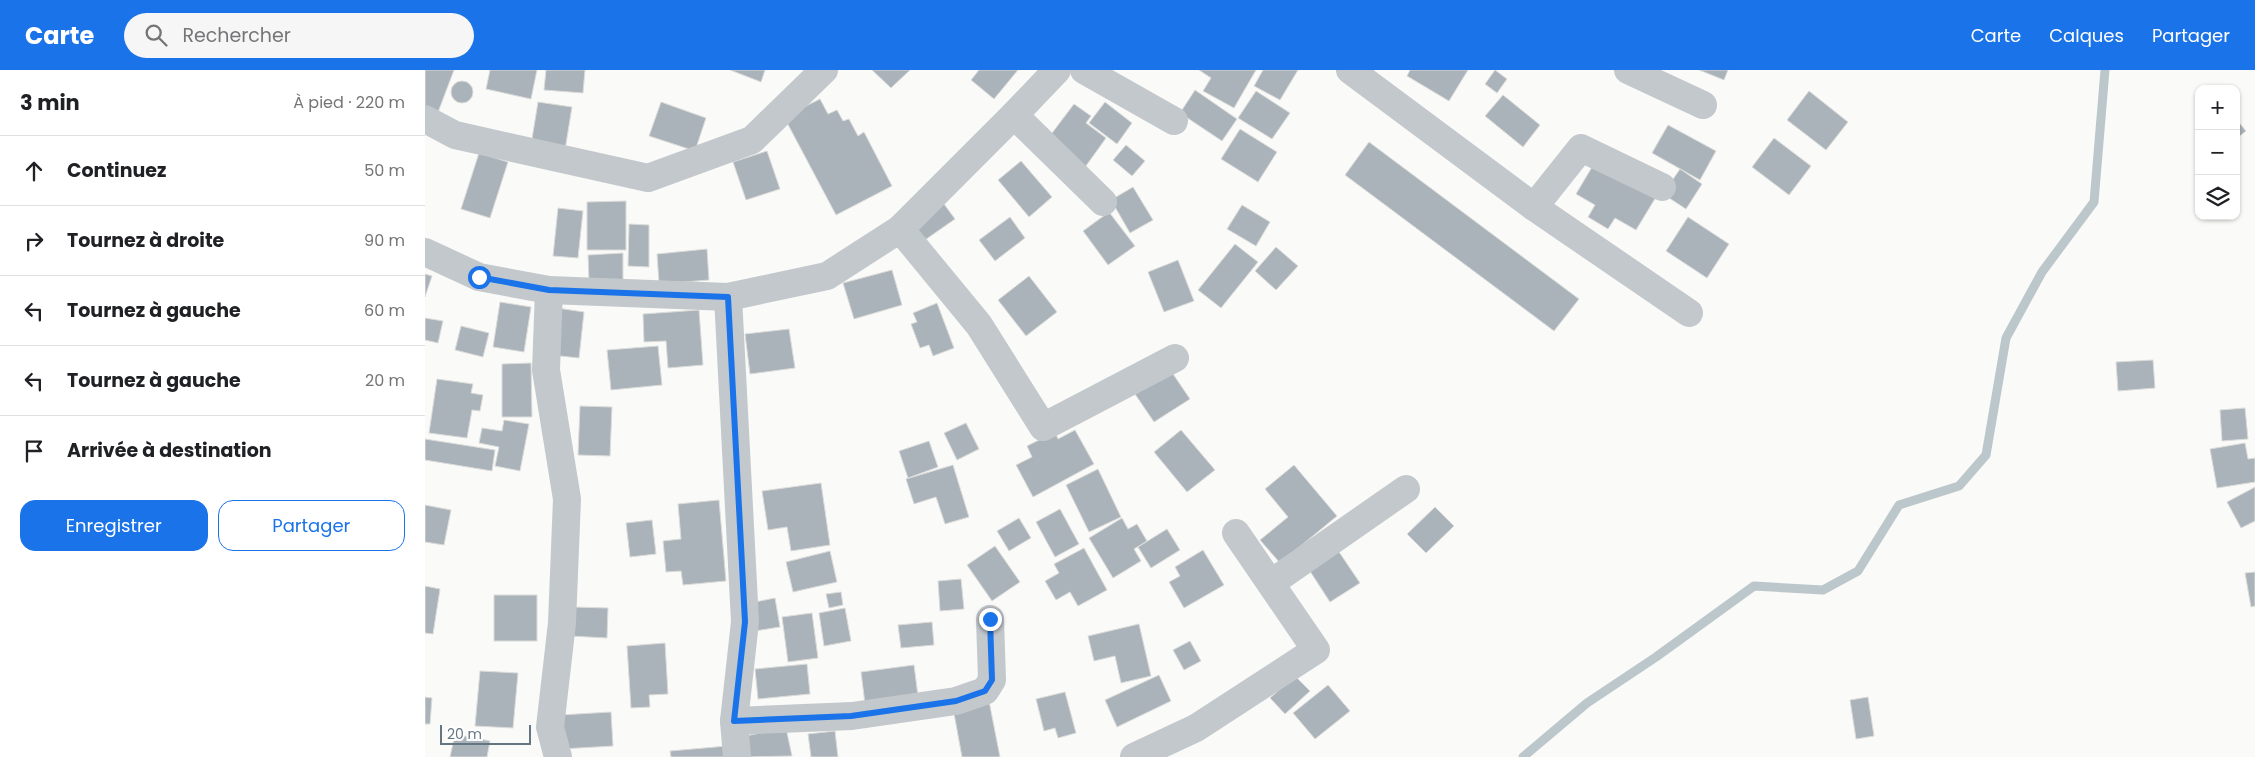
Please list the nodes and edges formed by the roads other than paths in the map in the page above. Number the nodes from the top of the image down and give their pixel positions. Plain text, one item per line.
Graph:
1 (824, 70) edge
2 (1057, 70) edge
3 (1084, 70) edge
4 (1350, 70) edge
5 (1628, 70) edge
6 (1703, 105) dead end
7 (1014, 115) junction
8 (425, 119) edge
9 (1174, 121) dead end
10 (1662, 186) dead end
11 (1103, 202) dead end
12 (1534, 207) junction
13 (900, 229) junction
14 (425, 252) edge
15 (549, 290) junction
16 (728, 297) junction
17 (1689, 313) dead end
18 (1175, 358) dead end
19 (1406, 489) dead end
20 (1236, 533) dead end
21 (1271, 583) junction
22 (990, 619) dead end
23 (734, 721) junction
24 (558, 757) edge
25 (737, 757) edge
26 (1134, 757) edge

1 - 8 street
2 - 7 street
3 - 9 street
4 - 12 street
5 - 6 street
7 - 11 street
7 - 13 street
10 - 12 street
12 - 17 street
13 - 16 street
13 - 18 street
14 - 15 street
15 - 16 street
15 - 24 street
16 - 23 street
19 - 21 street
20 - 21 street
21 - 26 street
22 - 23 street
23 - 25 street

